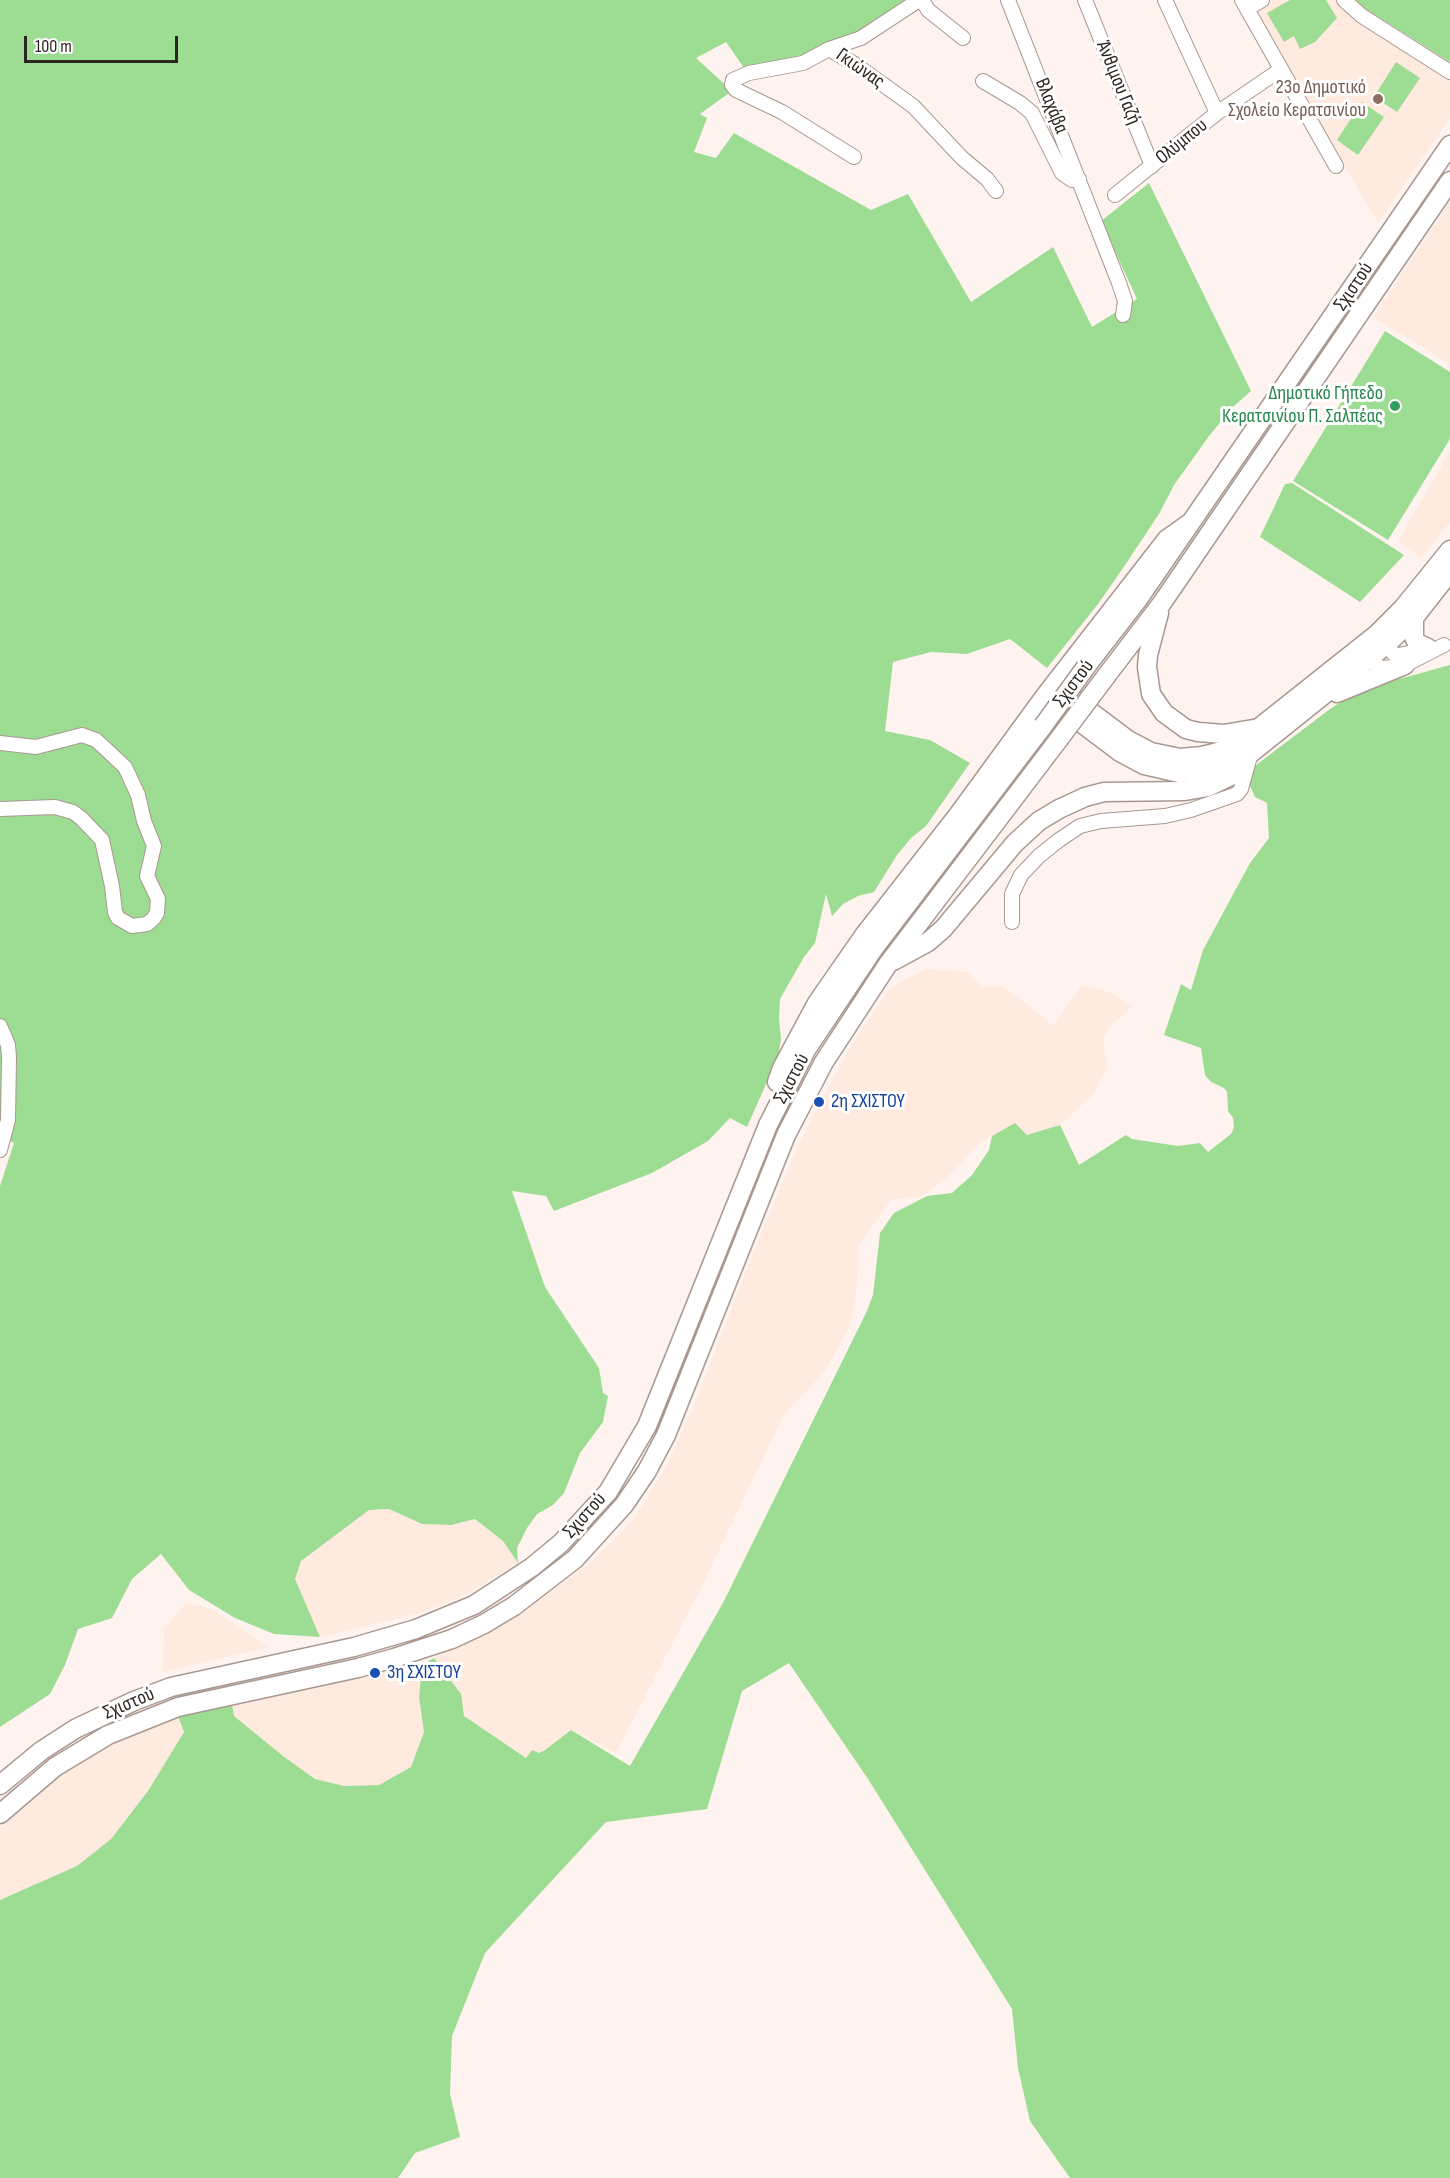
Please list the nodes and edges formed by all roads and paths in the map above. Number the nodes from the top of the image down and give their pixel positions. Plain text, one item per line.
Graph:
1 (920, 0) edge
2 (1008, 0) edge
3 (1085, 0) edge
4 (1165, 0) edge
5 (1262, 0) edge
6 (1344, 0) edge
7 (1244, 4) edge
8 (963, 38) dead end
9 (829, 49) junction
10 (1280, 70) junction
11 (1450, 72) edge
12 (983, 81) dead end
13 (1217, 113) junction
14 (1450, 145) edge
15 (854, 157) dead end
16 (1152, 166) junction
17 (1336, 166) dead end
18 (1079, 179) junction
19 (1450, 181) edge
20 (996, 191) dead end
21 (1115, 195) dead end
22 (1123, 315) dead end
23 (1191, 522) junction
24 (1450, 550) edge
25 (1450, 572) edge
26 (1162, 603) junction
27 (1414, 618) junction
28 (1386, 645) junction
29 (1441, 646) edge
30 (1371, 658) junction
31 (1405, 665) junction
32 (1050, 690) junction
33 (1311, 704) junction
34 (1260, 727) junction
35 (0, 743) edge
36 (1246, 756) junction
37 (0, 809) edge
38 (1012, 922) dead end
39 (888, 963) junction
40 (0, 1026) edge
41 (768, 1125) junction
42 (0, 1150) edge
43 (0, 1785) edge
44 (0, 1814) edge

1 - 8 street
1 - 9 street, Γκιώνας
2 - 18 street, Βλαχάβα
3 - 16 street, Άνθιμου Γαζή
4 - 13 street
5 - 7 street
6 - 11 street
7 - 10 street
9 - 15 street
9 - 20 street, Γκιώνας
10 - 13 street, Ολύμπου
10 - 17 street
12 - 18 street
13 - 16 street, Ολύμπου
14 - 23 main road, Σχιστού
16 - 21 street, Ολύμπου
18 - 22 street, Βλαχάβα
19 - 26 main road, Σχιστού
23 - 32 main road
23 - 41 main road, Σχιστού, bridge
24 - 34 main road
25 - 27 main road
26 - 34 main road
26 - 39 main road, Σχιστού, bridge
27 - 28 main road
27 - 29 main road
28 - 29 street
28 - 30 main road
29 - 31 street
30 - 31 street
30 - 33 main road
31 - 33 main road
32 - 34 main road
32 - 36 main road
32 - 41 main road
33 - 36 main road
35 - 37 street
36 - 38 street
36 - 39 main road
39 - 44 main road, Σχιστού
40 - 42 street
41 - 43 main road, Σχιστού

